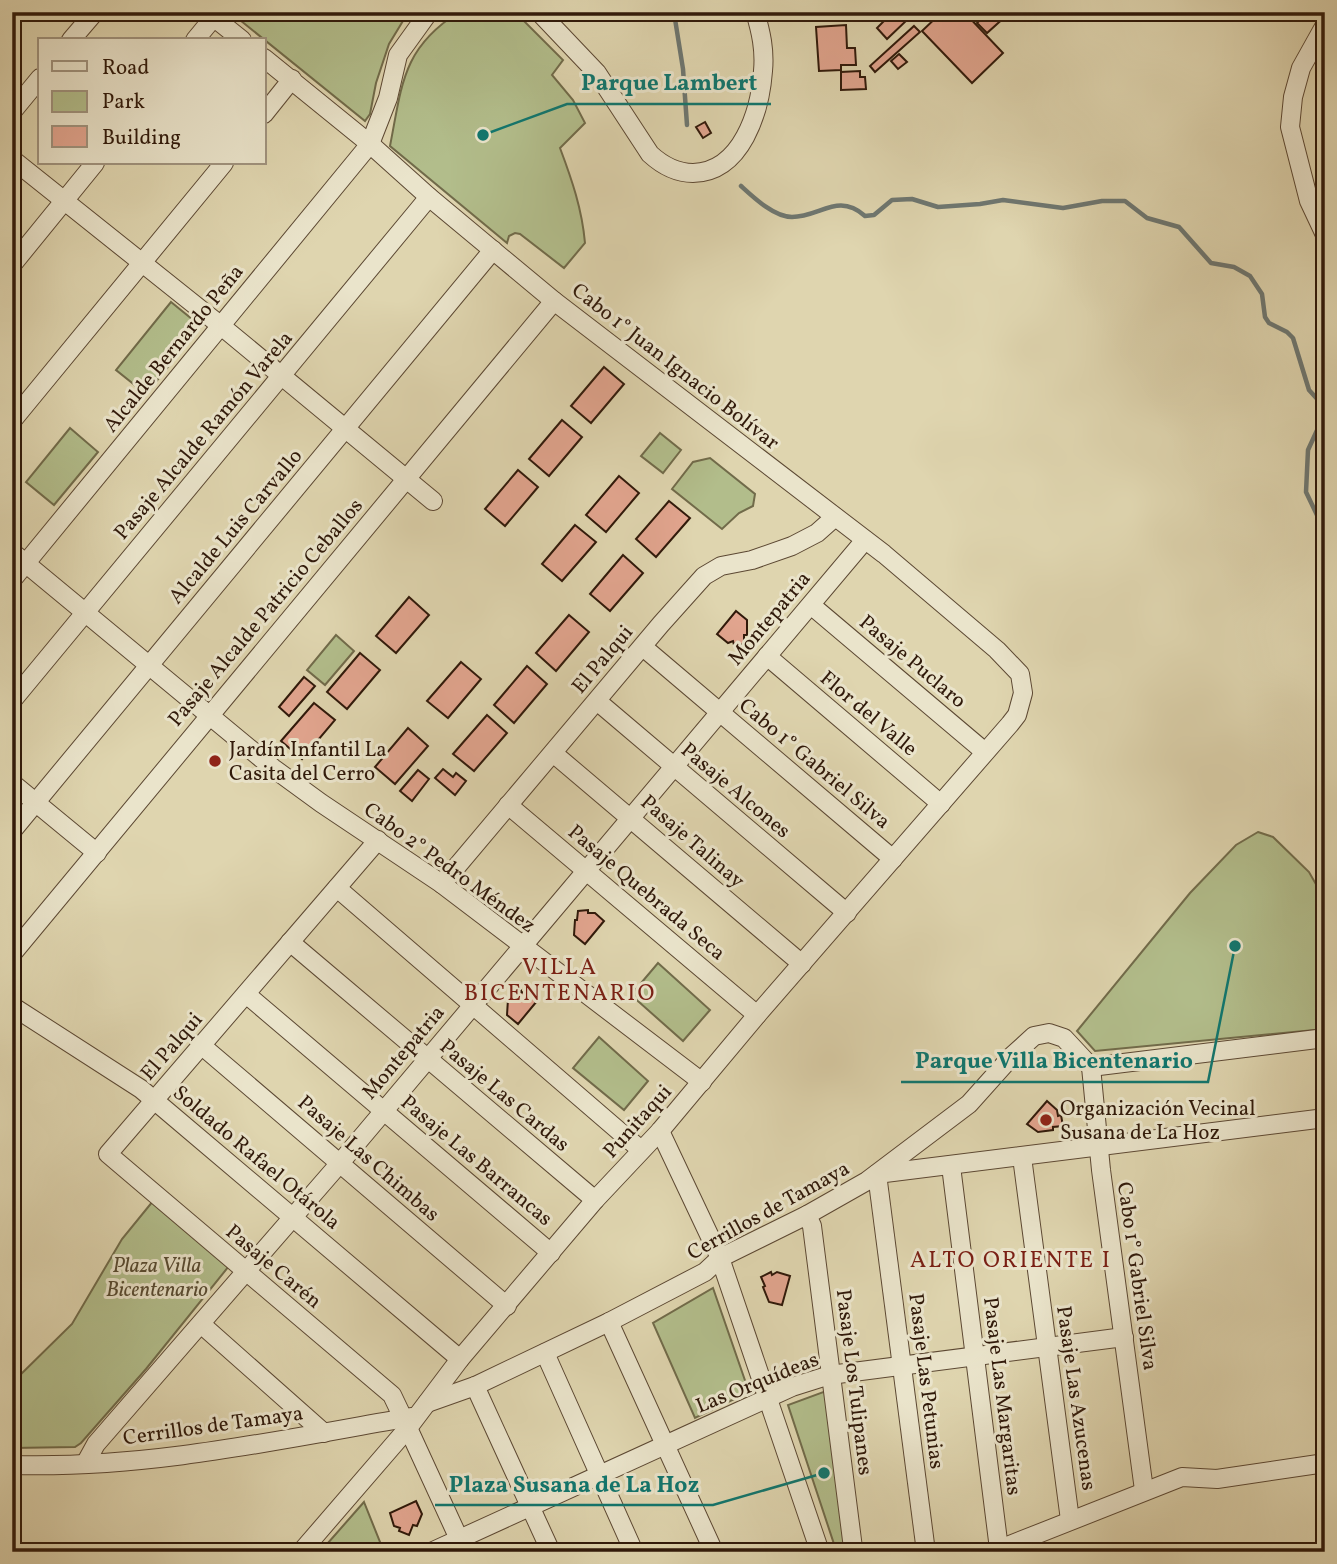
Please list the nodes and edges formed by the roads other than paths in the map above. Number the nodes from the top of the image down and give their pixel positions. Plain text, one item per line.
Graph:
1 (94, 12) edge
2 (429, 12) edge
3 (539, 12) edge
4 (755, 12) edge
5 (210, 15) edge
6 (1325, 25) edge
7 (73, 38) edge
8 (196, 38) edge
9 (239, 38) edge
10 (266, 60) edge
11 (292, 79) junction
12 (38, 80) edge
13 (12, 112) edge
14 (266, 112) edge
15 (370, 144) junction
16 (12, 159) edge
17 (94, 164) edge
18 (223, 164) edge
19 (429, 197) junction
20 (64, 201) junction
21 (1325, 235) edge
22 (493, 250) junction
23 (141, 263) junction
24 (12, 265) edge
25 (554, 301) junction
26 (220, 325) junction
27 (282, 375) junction
28 (12, 421) edge
29 (345, 428) junction
30 (406, 478) junction
31 (433, 501) dead end
32 (835, 517) junction
33 (865, 540) junction
34 (19, 557) edge
35 (12, 580) edge
36 (811, 604) junction
37 (86, 612) junction
38 (643, 647) junction
39 (767, 656) junction
40 (149, 665) junction
41 (12, 701) edge
42 (597, 701) junction
43 (719, 712) junction
44 (209, 716) junction
45 (1010, 724) joint
46 (985, 752) junction
47 (553, 753) junction
48 (674, 766) junction
49 (12, 783) edge
50 (36, 803) junction
51 (941, 804) junction
52 (508, 805) junction
53 (630, 817) junction
54 (12, 831) edge
55 (378, 840) junction
56 (97, 853) junction
57 (893, 859) junction
58 (586, 870) junction
59 (442, 884) junction
60 (337, 888) junction
61 (847, 913) junction
62 (290, 942) junction
63 (522, 946) junction
64 (12, 954) edge
65 (802, 964) junction
66 (246, 994) junction
67 (472, 1005) junction
68 (12, 1006) edge
69 (757, 1015) junction
70 (1325, 1038) edge
71 (201, 1045) junction
72 (428, 1059) junction
73 (1091, 1067) junction
74 (702, 1082) junction
75 (155, 1100) junction
76 (384, 1111) junction
77 (1325, 1118) edge
78 (660, 1131) junction
79 (920, 1139) junction
80 (1098, 1145) junction
81 (641, 1150) junction
82 (108, 1154) joint
83 (1022, 1157) junction
84 (340, 1163) junction
85 (944, 1167) junction
86 (877, 1174) junction
87 (596, 1200) junction
88 (807, 1215) junction
89 (292, 1217) junction
90 (551, 1253) junction
91 (720, 1258) junction
92 (246, 1272) junction
93 (507, 1306) junction
94 (609, 1322) junction
95 (201, 1324) junction
96 (1124, 1337) junction
97 (1047, 1349) junction
98 (544, 1353) junction
99 (975, 1356) junction
100 (460, 1359) junction
101 (902, 1365) junction
102 (830, 1375) junction
103 (475, 1386) junction
104 (769, 1398) junction
105 (414, 1416) junction
106 (324, 1433) junction
107 (665, 1444) junction
108 (1325, 1463) edge
109 (85, 1464) junction
110 (12, 1465) edge
111 (600, 1476) junction
112 (1144, 1490) junction
113 (530, 1506) junction
114 (1070, 1520) junction
115 (462, 1545) edge
116 (997, 1546) edge
117 (301, 1552) edge
118 (431, 1552) edge
119 (551, 1552) edge
120 (634, 1552) edge
121 (714, 1552) edge
122 (820, 1552) edge
123 (847, 1552) edge
124 (926, 1552) edge

1 - 7 street
2 - 15 street, Alcalde Bernardo Peña
3 - 4 street
5 - 8 street
5 - 9 street
6 - 21 street
10 - 11 street, Cabo 1° Juan Ignacio Bolívar
11 - 14 street
11 - 15 street, Cabo 1° Juan Ignacio Bolívar
12 - 13 street
15 - 19 street, Cabo 1° Juan Ignacio Bolívar
15 - 26 street, Alcalde Bernardo Peña
16 - 20 street
17 - 20 street
18 - 23 street
19 - 22 street, Cabo 1° Juan Ignacio Bolívar
19 - 27 street, Pasaje Alcalde Ramón Varela
20 - 23 street
20 - 24 street
22 - 25 street, Cabo 1° Juan Ignacio Bolívar
22 - 29 street, Alcalde Luis Carvallo
23 - 26 street
23 - 28 street
25 - 30 street, Pasaje Alcalde Patricio Ceballos
25 - 32 street, Cabo 1° Juan Ignacio Bolívar
26 - 27 street
26 - 34 street, Alcalde Bernardo Peña
27 - 29 street
27 - 37 street, Pasaje Alcalde Ramón Varela
29 - 30 street
29 - 40 street, Alcalde Luis Carvallo
30 - 31 street
30 - 44 street, Pasaje Alcalde Patricio Ceballos
32 - 33 street, Cabo 1° Juan Ignacio Bolívar
32 - 38 street, El Palqui
33 - 36 street, Montepatria
33 - 45 street, Cabo 1° Juan Ignacio Bolívar
34 - 35 street, Alcalde Bernardo Peña
34 - 37 street, Cabo 2° Pedro Méndez
36 - 39 street, Montepatria
36 - 46 street, Pasaje Puclaro
37 - 40 street, Cabo 2° Pedro Méndez
37 - 41 street, Pasaje Alcalde Ramón Varela
38 - 42 street, El Palqui
38 - 43 street, Cabo 1° Gabriel Silva
39 - 43 street, Montepatria
39 - 51 street, Flor del Valle
40 - 44 street, Cabo 2° Pedro Méndez
40 - 50 street, Alcalde Luis Carvallo
42 - 47 street, El Palqui
42 - 48 street, Pasaje Alcones
43 - 48 street, Montepatria
43 - 57 street, Cabo 1° Gabriel Silva
44 - 55 street, Cabo 2° Pedro Méndez
44 - 56 street, Pasaje Alcalde Patricio Ceballos
45 - 46 street, Punitaqui
46 - 51 street, Punitaqui
47 - 52 street, El Palqui
47 - 53 street, Pasaje Talinay
48 - 53 street, Montepatria
48 - 61 street, Pasaje Alcones
49 - 50 street
50 - 54 street, Alcalde Luis Carvallo
50 - 56 street
51 - 57 street, Punitaqui
52 - 58 street, Pasaje Quebrada Seca
52 - 59 street, El Palqui
53 - 58 street, Montepatria
53 - 65 street, Pasaje Talinay
55 - 59 street, Cabo 2° Pedro Méndez
55 - 60 street, El Palqui
56 - 64 street, Pasaje Alcalde Patricio Ceballos
57 - 61 street, Punitaqui
58 - 63 street, Montepatria
58 - 69 street, Pasaje Quebrada Seca
59 - 63 street, Cabo 2° Pedro Méndez
60 - 62 street, El Palqui
60 - 67 street
61 - 65 street, Punitaqui
62 - 66 street, El Palqui
62 - 72 street, Pasaje Las Cardas
63 - 67 street, Montepatria
63 - 74 street, Cabo 2° Pedro Méndez
65 - 69 street, Punitaqui
66 - 71 street, El Palqui
66 - 76 street, Pasaje Las Barrancas
67 - 72 street, Montepatria
67 - 81 street
68 - 75 street, Soldado Rafael Otárola
69 - 74 street, Punitaqui
70 - 73 street
71 - 75 street, El Palqui
71 - 84 street, Pasaje Las Chimbas
72 - 76 street, Montepatria
72 - 87 street, Pasaje Las Cardas
73 - 79 street, Cerrillos de Tamaya
73 - 80 street, Cabo 1° Gabriel Silva
74 - 78 street, Punitaqui
75 - 82 street, El Palqui
75 - 89 street, Soldado Rafael Otárola
76 - 84 street, Montepatria
76 - 90 street, Pasaje Las Barrancas
77 - 80 street
78 - 81 street, Punitaqui
78 - 91 street
79 - 85 street
79 - 86 street, Cerrillos de Tamaya
80 - 83 street
80 - 96 street, Cabo 1° Gabriel Silva
81 - 87 street, Punitaqui
82 - 92 street, Pasaje Carén
83 - 85 street
83 - 97 street, Pasaje Las Azucenas
84 - 89 street, Montepatria
84 - 93 street, Pasaje Las Chimbas
85 - 86 street
85 - 99 street, Pasaje Las Margaritas
86 - 88 street, Cerrillos de Tamaya
86 - 101 street, Pasaje Las Petunias
87 - 90 street, Punitaqui
88 - 91 street, Cerrillos de Tamaya
88 - 102 street, Pasaje Los Tulipanes
89 - 92 street, Montepatria
89 - 100 street, Soldado Rafael Otárola
90 - 93 street, Punitaqui
91 - 94 street, Cerrillos de Tamaya
91 - 104 street
92 - 95 street, Montepatria
92 - 105 street, Pasaje Carén
93 - 100 street, Punitaqui
94 - 98 street, Cerrillos de Tamaya
94 - 107 street
95 - 106 street
95 - 109 street, Montepatria
96 - 97 street, Las Orquídeas
96 - 112 street, Cabo 1° Gabriel Silva
97 - 99 street, Las Orquídeas
97 - 114 street, Pasaje Las Azucenas
98 - 103 street, Cerrillos de Tamaya
98 - 111 street
99 - 101 street, Las Orquídeas
99 - 116 street, Pasaje Las Margaritas
100 - 105 street, Punitaqui
101 - 102 street, Las Orquídeas
101 - 124 street, Pasaje Las Petunias
102 - 104 street, Las Orquídeas
102 - 123 street, Pasaje Los Tulipanes
103 - 105 street, Cerrillos de Tamaya
103 - 113 street
104 - 107 street, Las Orquídeas
104 - 122 street
105 - 106 street, Cerrillos de Tamaya
105 - 115 street, Pasaje Carén
105 - 117 street, Punitaqui
106 - 109 street, Cerrillos de Tamaya
107 - 111 street, Las Orquídeas
107 - 121 street
108 - 112 street
109 - 110 street, Cerrillos de Tamaya
111 - 113 street, Las Orquídeas
111 - 120 street
112 - 114 street
113 - 115 street, Las Orquídeas
113 - 119 street
114 - 116 street
115 - 118 street, Las Orquídeas

